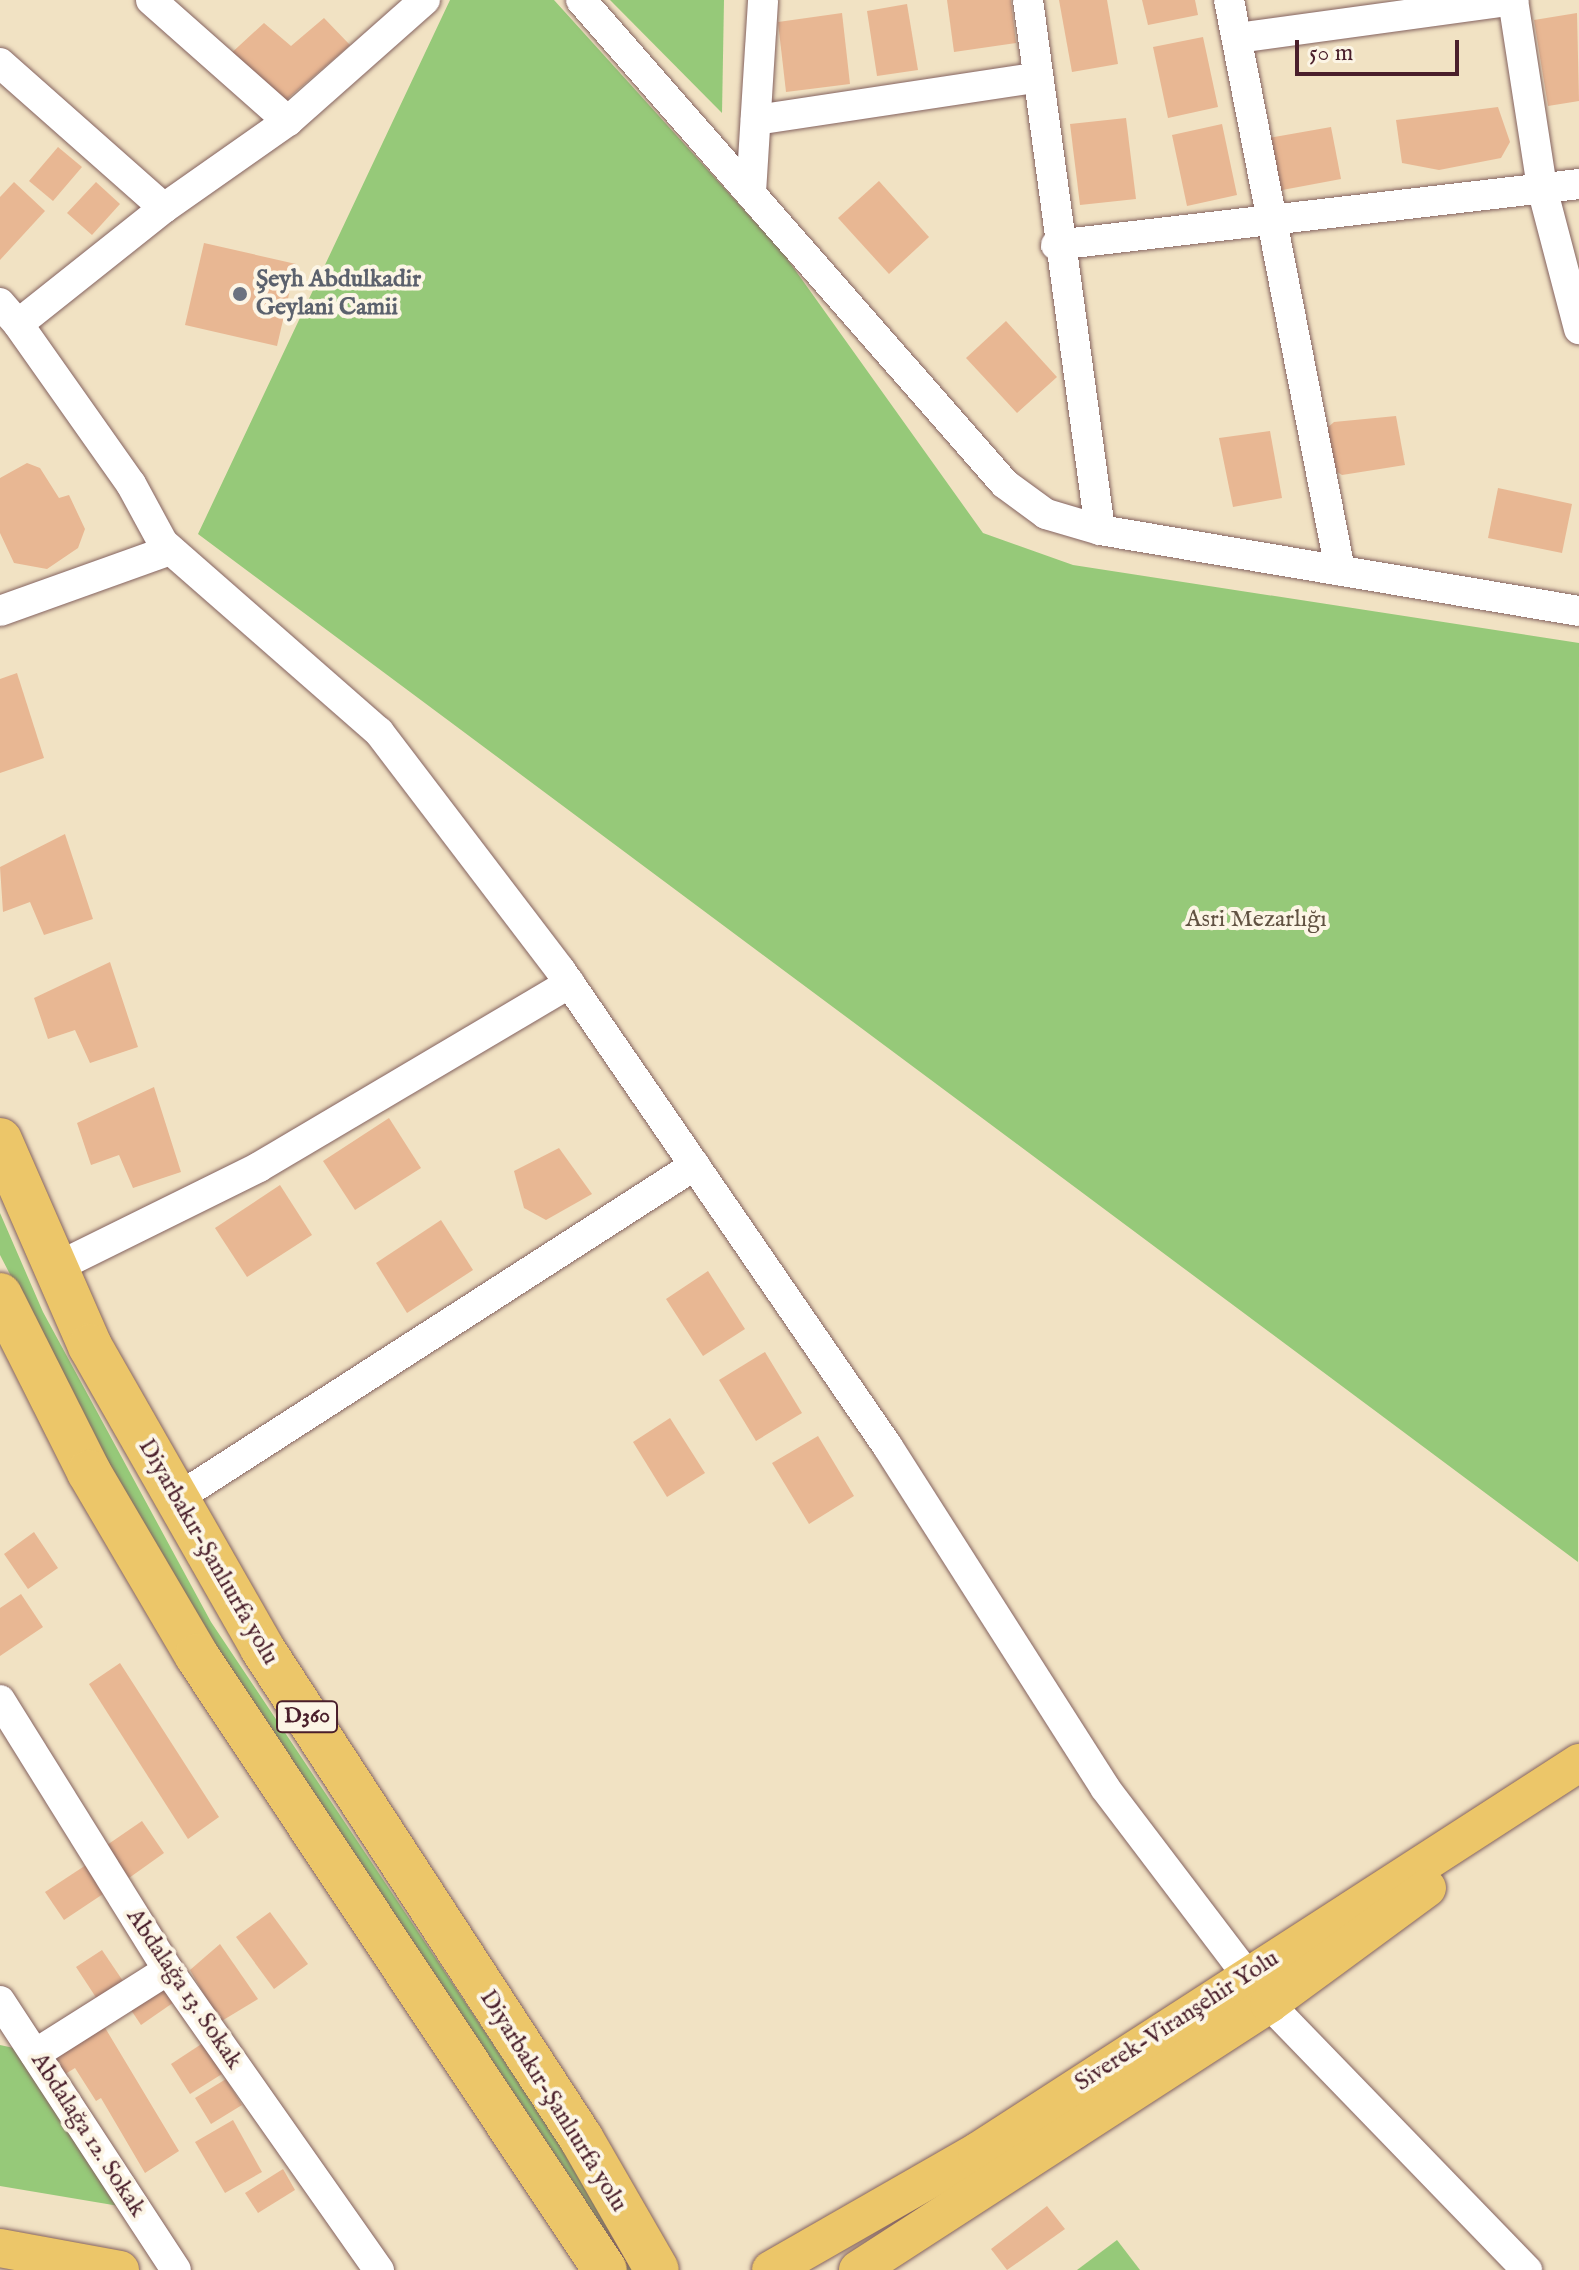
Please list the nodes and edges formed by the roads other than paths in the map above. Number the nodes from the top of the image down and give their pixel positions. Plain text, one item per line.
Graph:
1 (151, 0) edge
2 (425, 0) edge
3 (581, 0) edge
4 (763, 0) edge
5 (1028, 0) edge
6 (1229, 0) edge
7 (1513, 0) edge
8 (1237, 38) junction
9 (0, 63) edge
10 (1035, 78) junction
11 (756, 120) junction
12 (288, 121) junction
13 (1579, 184) edge
14 (1542, 188) junction
15 (751, 192) junction
16 (164, 208) junction
17 (1272, 220) junction
18 (1056, 245) junction
19 (9, 313) edge
20 (1579, 329) edge
21 (1100, 530) junction
22 (170, 550) junction
23 (1340, 570) junction
24 (0, 611) edge
25 (1579, 611) edge
26 (570, 983) junction
27 (0, 1140) edge
28 (695, 1165) junction
29 (53, 1269) junction
30 (3, 1307) edge
31 (176, 1499) junction
32 (0, 1700) edge
33 (1579, 1763) edge
34 (1579, 1773) edge
35 (168, 1970) junction
36 (1258, 1989) junction
37 (0, 2001) edge
38 (18, 2038) edge
39 (0, 2248) edge
40 (120, 2270) edge
41 (176, 2270) edge
42 (379, 2270) edge
43 (605, 2270) edge
44 (657, 2270) edge
45 (771, 2270) edge
46 (858, 2270) edge
47 (1527, 2270) edge

1 - 12 street
2 - 12 street
3 - 15 street
4 - 11 street
5 - 10 street
6 - 8 street
7 - 8 street
7 - 14 street
8 - 17 street
9 - 16 street
10 - 11 street
10 - 18 street
11 - 15 street
12 - 16 street
13 - 14 street
14 - 17 street
14 - 20 street
15 - 21 street
16 - 19 street
17 - 18 street
17 - 23 street
18 - 21 street
19 - 22 street
21 - 23 street
22 - 24 street
22 - 26 street
23 - 25 street
26 - 28 street
26 - 29 street
27 - 29 highway, Diyarbakır-Şanlıurfa yolu / D360
28 - 31 street
28 - 36 street
29 - 31 highway, Diyarbakır-Şanlıurfa yolu / D360
30 - 43 highway, Diyarbakır-Şanlıurfa yolu / D360
31 - 44 highway, Diyarbakır-Şanlıurfa yolu / D360
32 - 35 street, Abdalağa 13. Sokak
33 - 36 main road, Siverek-Viranşehir Yolu
34 - 36 main road, Siverek-Viranşehir Yolu
35 - 38 street
35 - 42 street, Abdalağa 13. Sokak
36 - 45 main road, Siverek-Viranşehir Yolu
36 - 46 main road, Siverek-Viranşehir Yolu
36 - 47 street
37 - 38 street, Abdalağa 12. Sokak
38 - 41 street, Abdalağa 12. Sokak
39 - 40 main road

